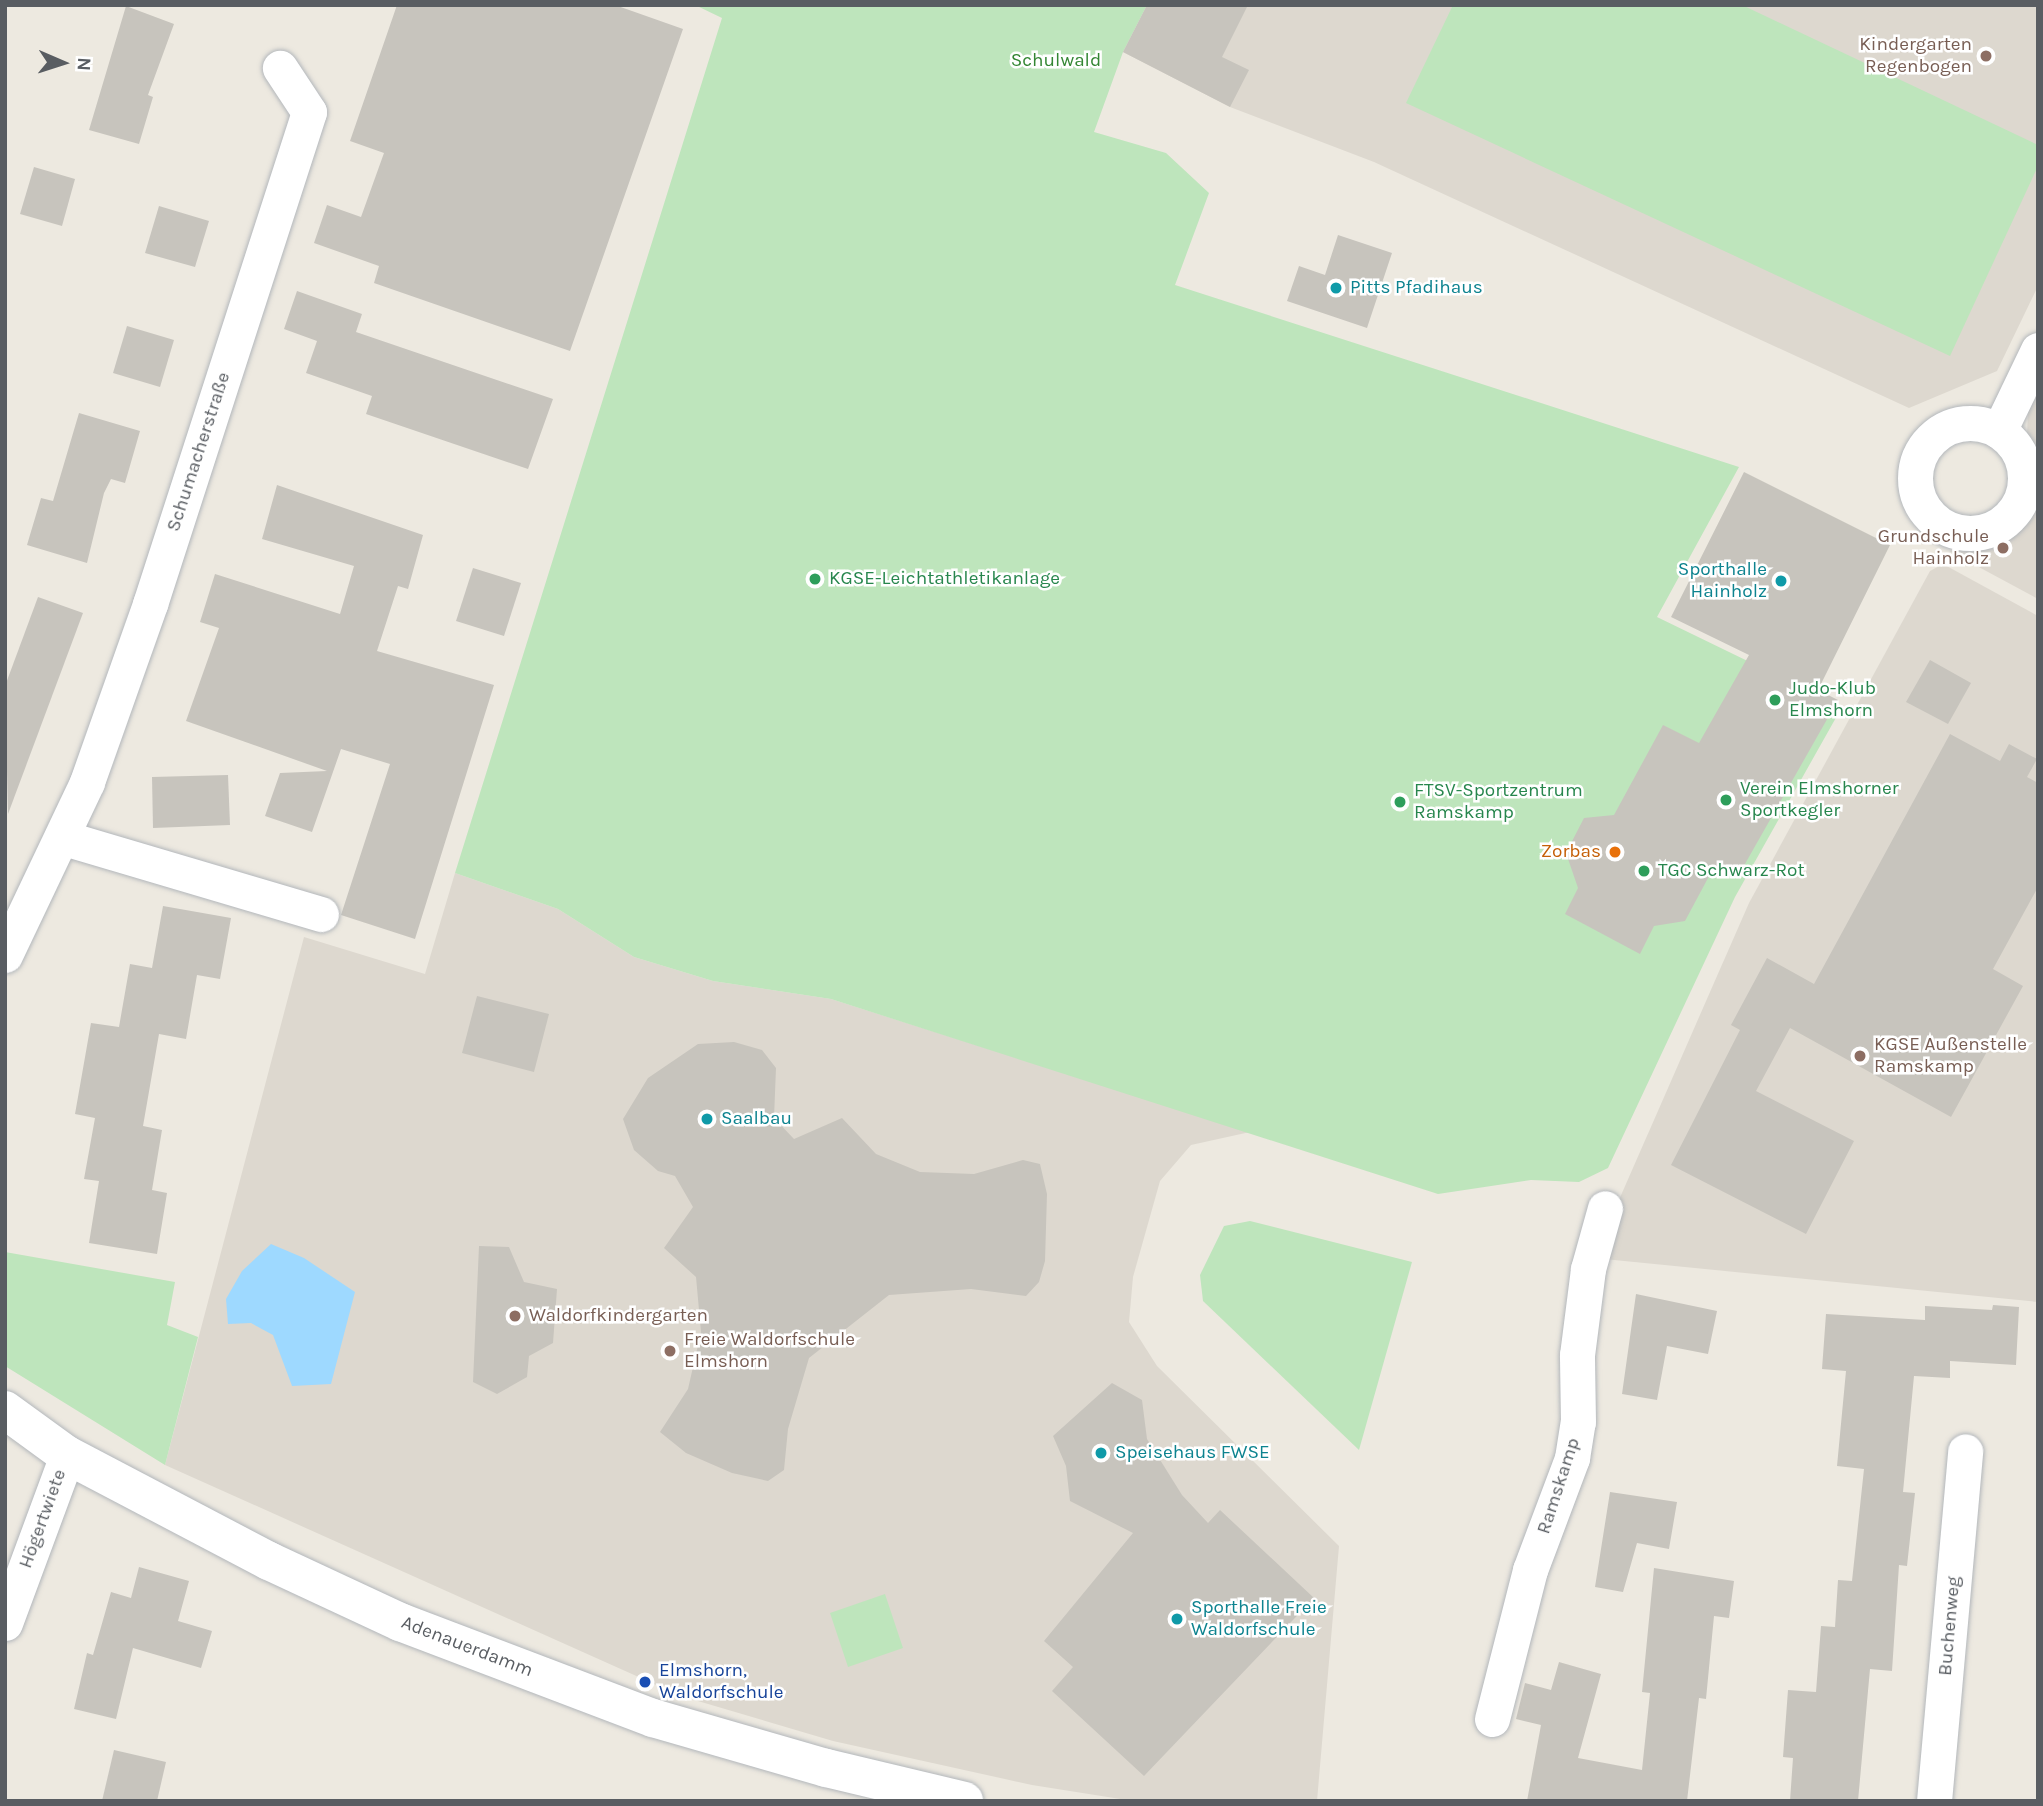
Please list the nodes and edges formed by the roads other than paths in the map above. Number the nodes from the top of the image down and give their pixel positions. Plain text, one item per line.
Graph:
1 (280, 68) dead end
2 (2038, 350) edge
3 (1999, 430) dead end
4 (64, 838) junction
5 (321, 914) dead end
6 (5, 955) edge
7 (1605, 1208) dead end
8 (5, 1410) edge
9 (1965, 1451) dead end
10 (67, 1455) junction
11 (5, 1623) edge
12 (1492, 1719) dead end
13 (964, 1801) edge
14 (1934, 1801) edge

1 - 4 street, Schumacherstraße
2 - 3 street
4 - 5 street
4 - 6 street, Schumacherstraße
7 - 12 street, Ramskamp
8 - 10 street, Adenauerdamm
9 - 14 street, Buchenweg
10 - 11 street, Högertwiete
10 - 13 street, Adenauerdamm

